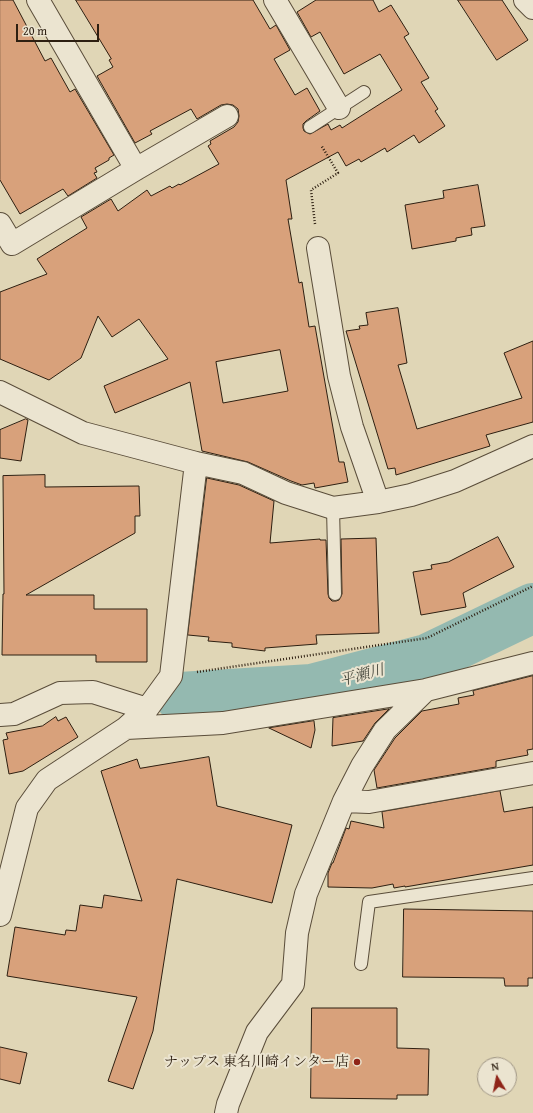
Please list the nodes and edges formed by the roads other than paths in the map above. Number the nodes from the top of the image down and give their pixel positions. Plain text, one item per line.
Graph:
1 (38, 0) edge
2 (275, 0) edge
3 (525, 0) edge
4 (533, 8) edge
5 (364, 92) dead end
6 (339, 108) junction
7 (226, 116) dead end
8 (310, 127) road end
9 (136, 169) junction
10 (0, 224) edge
11 (318, 248) road end
12 (0, 392) edge
13 (533, 446) edge
14 (196, 463) junction
15 (378, 502) junction
16 (333, 508) junction
17 (335, 594) dead end
18 (533, 663) edge
19 (426, 690) junction
20 (147, 709) junction
21 (0, 715) edge
22 (126, 728) junction
23 (533, 773) edge
24 (344, 801) junction
25 (533, 878) edge
26 (0, 916) edge
27 (361, 964) dead end
28 (226, 1113) edge

1 - 9 street
2 - 6 street
3 - 4 street
5 - 6 lane
6 - 8 lane
7 - 9 street
9 - 10 street
11 - 15 street
12 - 14 street
13 - 15 street
14 - 16 street
14 - 20 street
15 - 16 street
16 - 17 lane
18 - 19 street
19 - 22 street
19 - 24 street
20 - 21 street
20 - 22 street
22 - 26 street
23 - 24 street
24 - 28 street
25 - 27 lane

